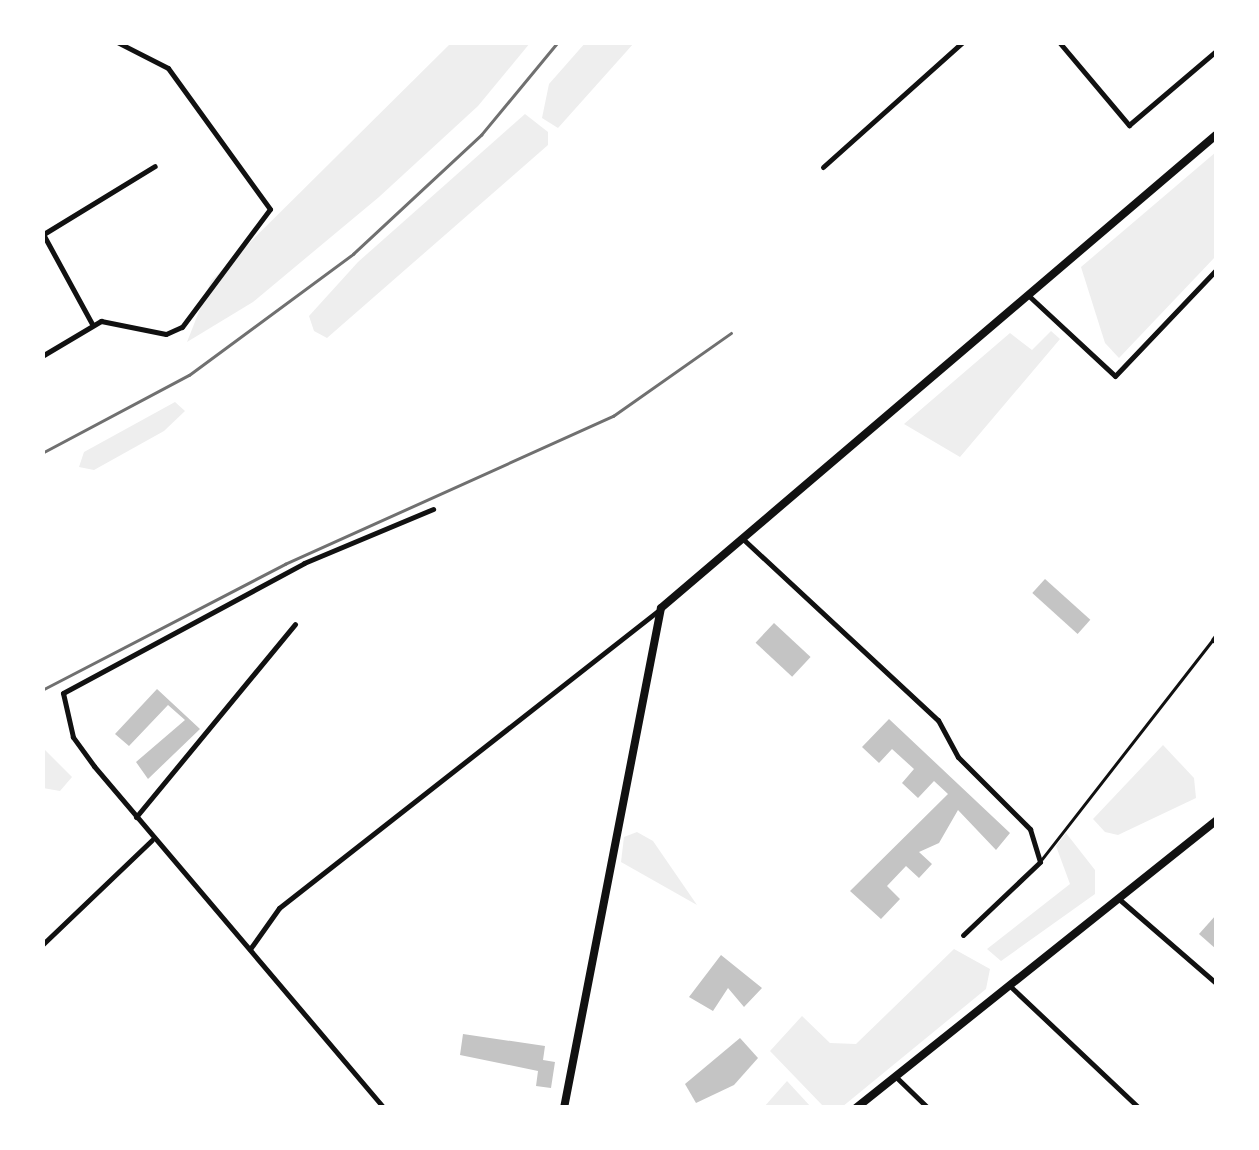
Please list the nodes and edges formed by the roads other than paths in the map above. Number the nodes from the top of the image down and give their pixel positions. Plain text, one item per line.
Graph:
1 (117, 42) edge
2 (963, 42) edge
3 (1059, 42) edge
4 (1216, 51) edge
5 (1216, 136) edge
6 (155, 166) dead end
7 (823, 168) dead end
8 (43, 234) edge
9 (1216, 270) edge
10 (1030, 296) junction
11 (92, 324) junction
12 (42, 356) edge
13 (433, 508) dead end
14 (743, 539) junction
15 (661, 608) junction
16 (295, 624) dead end
17 (1215, 638) edge
18 (136, 817) junction
19 (1216, 821) edge
20 (152, 839) junction
21 (1040, 862) junction
22 (1119, 899) junction
23 (963, 935) dead end
24 (42, 945) edge
25 (250, 949) junction
26 (1216, 983) edge
27 (1010, 986) junction
28 (895, 1076) junction
29 (384, 1108) edge
30 (564, 1108) edge
31 (856, 1108) edge
32 (928, 1108) edge
33 (1139, 1108) edge

1 - 11 street
2 - 7 street
3 - 4 street
5 - 10 street
6 - 8 street
8 - 11 street
9 - 10 street
10 - 14 street
11 - 12 street
13 - 18 street
14 - 15 street
14 - 21 street
15 - 25 street
15 - 30 street
16 - 18 street
17 - 21 lane
18 - 20 street
19 - 22 street
20 - 24 street
20 - 25 street
21 - 23 street
22 - 26 street
22 - 27 street
25 - 29 street
27 - 28 street
27 - 33 street
28 - 31 street
28 - 32 street

